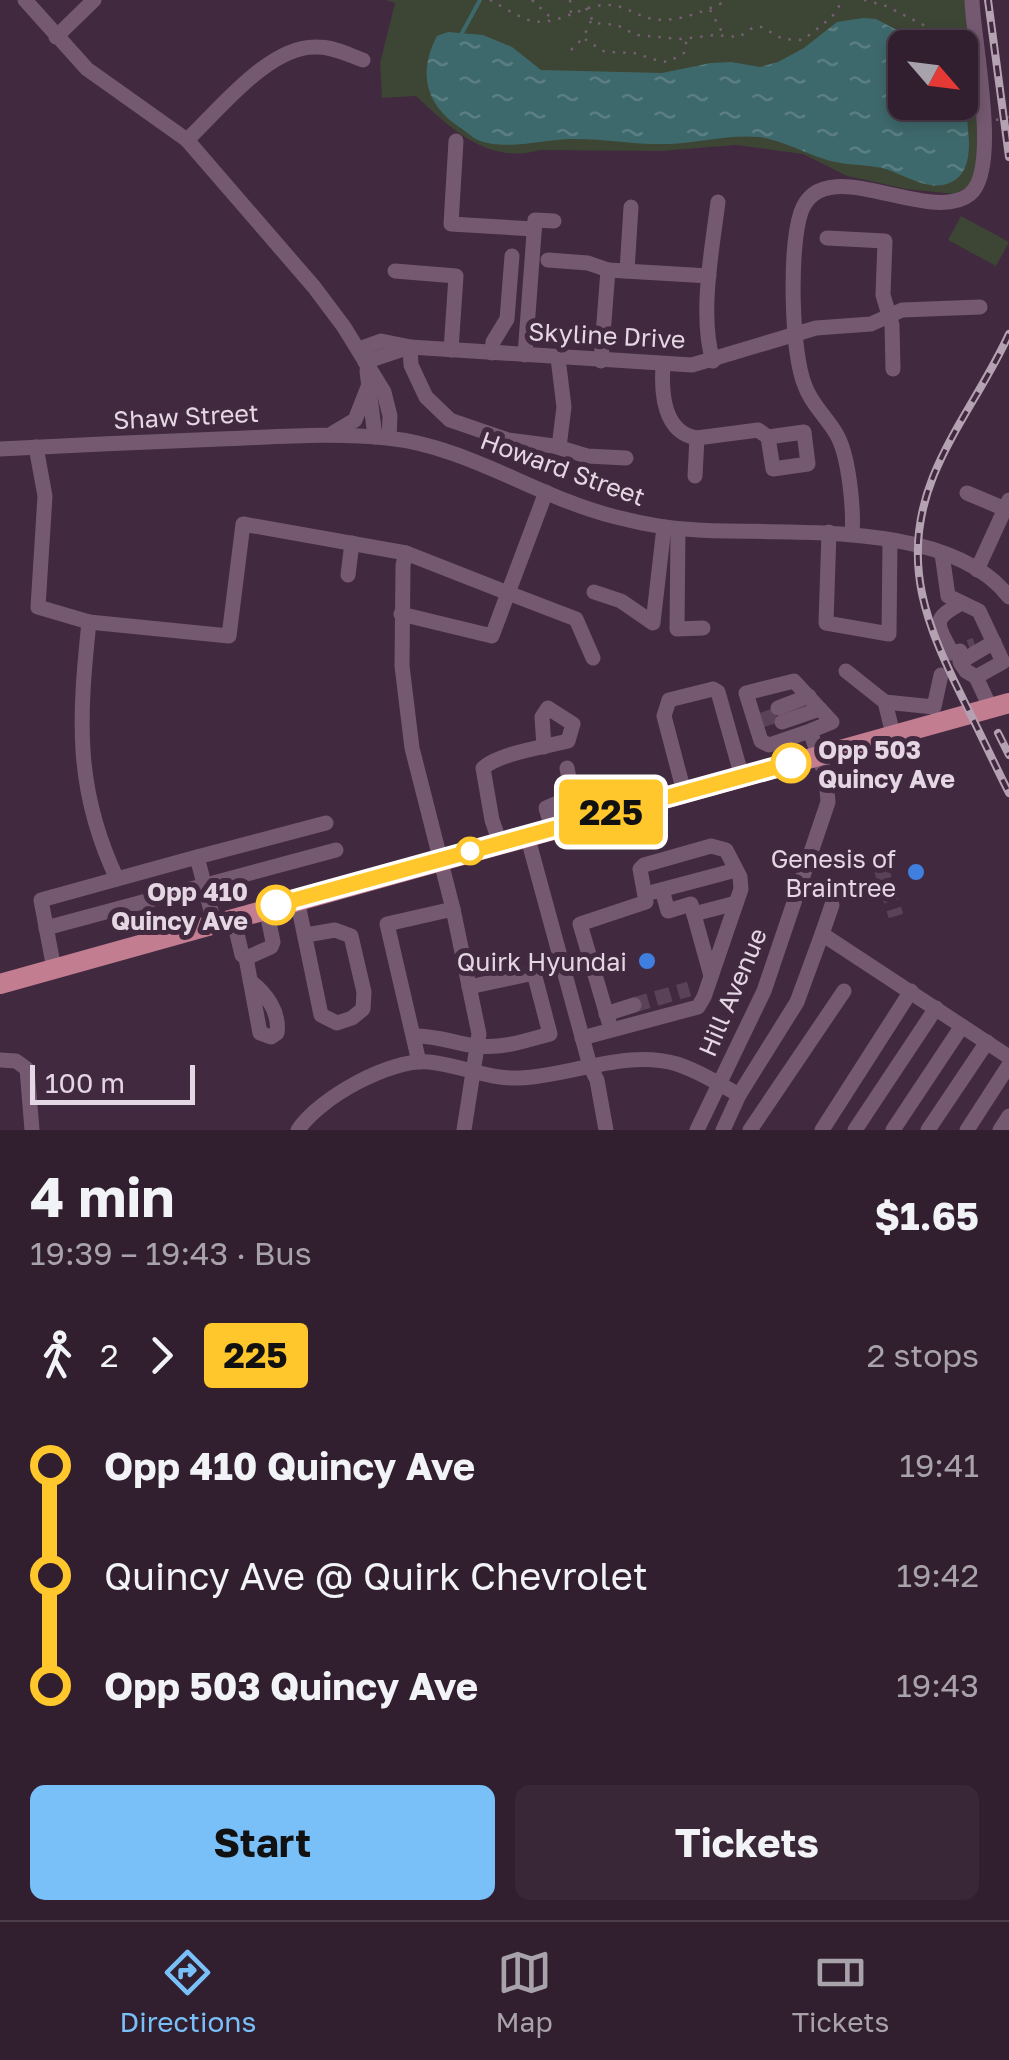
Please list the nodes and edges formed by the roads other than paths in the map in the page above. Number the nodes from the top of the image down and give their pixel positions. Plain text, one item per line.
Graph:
1 (25, 0) edge
2 (94, 0) edge
3 (972, 0) edge
4 (56, 37) junction
5 (363, 60) dead end
6 (187, 140) junction
7 (456, 141) dead end
8 (718, 202) dead end
9 (631, 207) dead end
10 (554, 221) dead end
11 (534, 229) junction
12 (828, 238) dead end
13 (512, 256) dead end
14 (548, 260) dead end
15 (608, 270) junction
16 (395, 271) dead end
17 (627, 271) junction
18 (709, 276) junction
19 (980, 307) dead end
20 (889, 316) junction
21 (797, 334) junction
22 (410, 347) junction
23 (451, 350) junction
24 (492, 353) junction
25 (525, 355) junction
26 (362, 356) junction
27 (558, 358) junction
28 (601, 361) junction
29 (714, 361) junction
30 (663, 365) junction
31 (893, 369) dead end
32 (369, 384) junction
33 (329, 435) junction
34 (382, 437) junction
35 (698, 438) junction
36 (768, 438) dead end
37 (36, 447) junction
38 (559, 447) junction
39 (0, 449) edge
40 (626, 458) dead end
41 (696, 476) dead end
42 (546, 492) junction
43 (967, 493) dead end
44 (1007, 505) edge
45 (671, 528) junction
46 (829, 532) junction
47 (852, 534) junction
48 (352, 542) junction
49 (896, 542) junction
50 (406, 553) junction
51 (942, 554) junction
52 (977, 570) junction
53 (348, 575) dead end
54 (594, 592) dead end
55 (508, 593) junction
56 (1006, 593) edge
57 (962, 603) junction
58 (979, 611) junction
59 (400, 614) junction
60 (89, 622) junction
61 (703, 628) dead end
62 (992, 639) junction
63 (967, 650) junction
64 (593, 658) dead end
65 (846, 671) dead end
66 (941, 675) dead end
67 (976, 677) junction
68 (814, 702) junction
69 (886, 702) junction
70 (1000, 705) edge
71 (937, 714) junction
72 (780, 715) tunnel mouth
73 (810, 731) junction
74 (893, 734) junction
75 (770, 745) junction
76 (544, 747) dead end
77 (820, 756) junction
78 (776, 767) junction
79 (567, 768) dead end
80 (742, 777) junction
81 (684, 792) junction
82 (573, 796) junction
83 (583, 820) junction
84 (326, 823) dead end
85 (552, 828) junction
86 (527, 835) junction
87 (500, 843) junction
88 (336, 850) dead end
89 (197, 857) junction
90 (440, 860) junction
91 (736, 870) junction
92 (117, 878) junction
93 (205, 888) junction
94 (662, 890) junction
95 (644, 895) junction
96 (297, 899) junction
97 (736, 903) junction
98 (832, 905) dead end
99 (266, 908) junction
100 (453, 908) junction
101 (694, 914) junction
102 (224, 919) junction
103 (46, 928) junction
104 (822, 934) junction
105 (306, 936) junction
106 (246, 958) junction
107 (54, 968) junction
108 (709, 980) junction
109 (250, 981) dead end
110 (0, 984) edge
111 (469, 987) junction
112 (689, 989) tunnel mouth
113 (844, 991) dead end
114 (911, 991) junction
115 (634, 1006) tunnel mouth
116 (936, 1008) junction
117 (608, 1021) junction
118 (962, 1026) junction
119 (414, 1036) junction
120 (582, 1038) junction
121 (986, 1042) junction
122 (477, 1046) junction
123 (1009, 1057) edge
124 (0, 1060) edge
125 (419, 1062) junction
126 (1009, 1065) edge
127 (590, 1066) junction
128 (472, 1074) junction
129 (719, 1084) junction
130 (738, 1095) junction
131 (1009, 1116) edge
132 (32, 1130) edge
133 (298, 1130) edge
134 (464, 1130) edge
135 (606, 1130) edge
136 (697, 1130) edge
137 (723, 1130) edge
138 (750, 1130) edge
139 (822, 1130) edge
140 (855, 1130) edge
141 (893, 1130) edge
142 (928, 1130) edge
143 (966, 1130) edge
144 (1000, 1130) edge

1 - 4 street
2 - 4 street
3 - 21 street
4 - 6 street
5 - 6 street
6 - 26 street
7 - 11 street
8 - 18 street
9 - 17 street
10 - 11 street
11 - 25 street
12 - 20 street
13 - 24 street
14 - 15 street
15 - 17 street
15 - 28 street
16 - 23 street
17 - 18 street
18 - 29 street
19 - 20 street, Skyline Drive
20 - 21 street, Skyline Drive
20 - 31 street
21 - 29 street, Skyline Drive
21 - 47 street
22 - 23 street, Skyline Drive
22 - 26 street, Skyline Drive
22 - 38 street
23 - 24 street, Skyline Drive
24 - 25 street, Skyline Drive
25 - 27 street, Skyline Drive
26 - 32 street
26 - 34 street
27 - 28 street, Skyline Drive
27 - 38 street
28 - 30 street, Skyline Drive
29 - 30 street, Skyline Drive
30 - 35 street
32 - 33 street
32 - 34 street
33 - 34 street, Shaw Street
33 - 37 street, Shaw Street
34 - 42 street, Howard Street
35 - 36 street
35 - 41 street
37 - 39 street, Shaw Street
37 - 60 street
38 - 40 street
42 - 45 street, Howard Street
42 - 55 street
43 - 44 street
44 - 52 street
45 - 46 street, Howard Street
45 - 54 street
45 - 61 street
46 - 47 street, Howard Street
46 - 49 street
47 - 49 street, Howard Street
48 - 50 street
48 - 53 street
48 - 60 street
49 - 51 street, Howard Street
50 - 55 street
50 - 59 street
51 - 52 street, Howard Street
51 - 57 street
52 - 56 street, Howard Street
55 - 59 street
55 - 64 street
56 - 58 street
57 - 58 street
57 - 63 street
58 - 62 street
59 - 90 street
60 - 92 street
62 - 63 street
62 - 67 street
63 - 67 street
65 - 69 street
66 - 71 street
67 - 70 street
68 - 72 street
68 - 73 street
68 - 75 street
69 - 71 street
69 - 74 street
70 - 71 main road
71 - 74 main road
73 - 75 street
73 - 77 street, Hill Avenue
74 - 77 main road
75 - 78 street
76 - 87 street
77 - 78 main road
77 - 129 street, Hill Avenue
78 - 80 main road
79 - 82 street
80 - 81 main road
80 - 81 street
81 - 83 main road
82 - 83 street
82 - 85 street
83 - 85 main road
84 - 89 street
85 - 86 main road
86 - 87 main road
86 - 120 street
87 - 90 main road
88 - 93 street
89 - 92 street
89 - 93 street
90 - 96 main road
90 - 100 street
91 - 94 street
91 - 95 street
91 - 97 street
92 - 103 street
93 - 102 street
93 - 103 street
94 - 95 street
94 - 101 street
95 - 117 street
96 - 99 main road
96 - 105 street
97 - 101 street
97 - 108 street
98 - 104 street
99 - 102 main road
99 - 106 street
100 - 111 street
100 - 119 street
101 - 108 street
102 - 106 street
102 - 107 main road
103 - 107 street
104 - 114 street
104 - 130 street
105 - 105 street
106 - 109 street
107 - 110 main road
108 - 112 street
108 - 117 street
111 - 122 street
111 - 122 street
113 - 138 street
114 - 116 street
114 - 139 street
115 - 117 street
116 - 118 street
116 - 140 street
117 - 120 street
118 - 121 street
118 - 141 street
119 - 122 street
119 - 125 street
120 - 127 street
121 - 123 street
121 - 142 street
122 - 128 street
124 - 132 street
125 - 128 street
125 - 133 street
126 - 143 street
127 - 128 street
127 - 129 street
127 - 135 street
128 - 134 street
129 - 130 street
129 - 136 street, Hill Avenue
130 - 137 street
131 - 144 street

